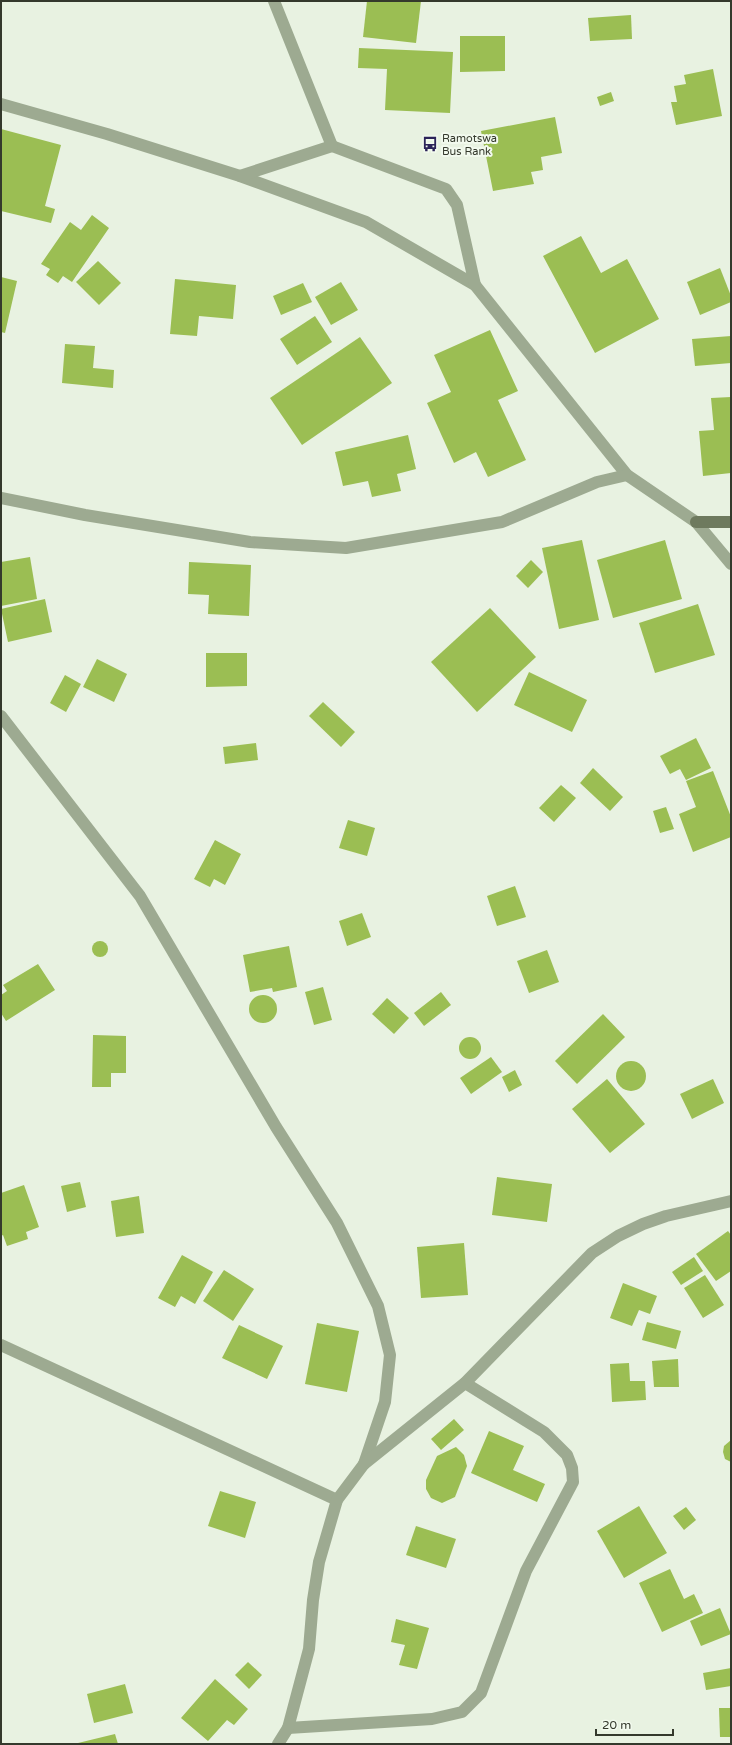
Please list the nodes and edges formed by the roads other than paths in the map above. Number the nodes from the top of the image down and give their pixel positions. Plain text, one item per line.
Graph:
1 (274, 1) edge
2 (1, 104) edge
3 (332, 146) junction
4 (240, 176) junction
5 (475, 285) junction
6 (627, 475) junction
7 (1, 498) edge
8 (696, 522) junction
9 (731, 522) edge
10 (731, 564) edge
11 (1, 716) edge
12 (731, 1201) edge
13 (1, 1345) edge
14 (465, 1383) junction
15 (364, 1464) junction
16 (337, 1500) junction
17 (288, 1728) junction
18 (278, 1744) edge

1 - 3 street
2 - 4 street
3 - 4 street
3 - 5 street
4 - 5 street
5 - 6 street
6 - 7 street
6 - 8 street
8 - 9 main road
8 - 10 street
11 - 15 street
12 - 14 street
13 - 16 street
14 - 15 street
14 - 17 street
15 - 16 street
16 - 17 street
17 - 18 street

